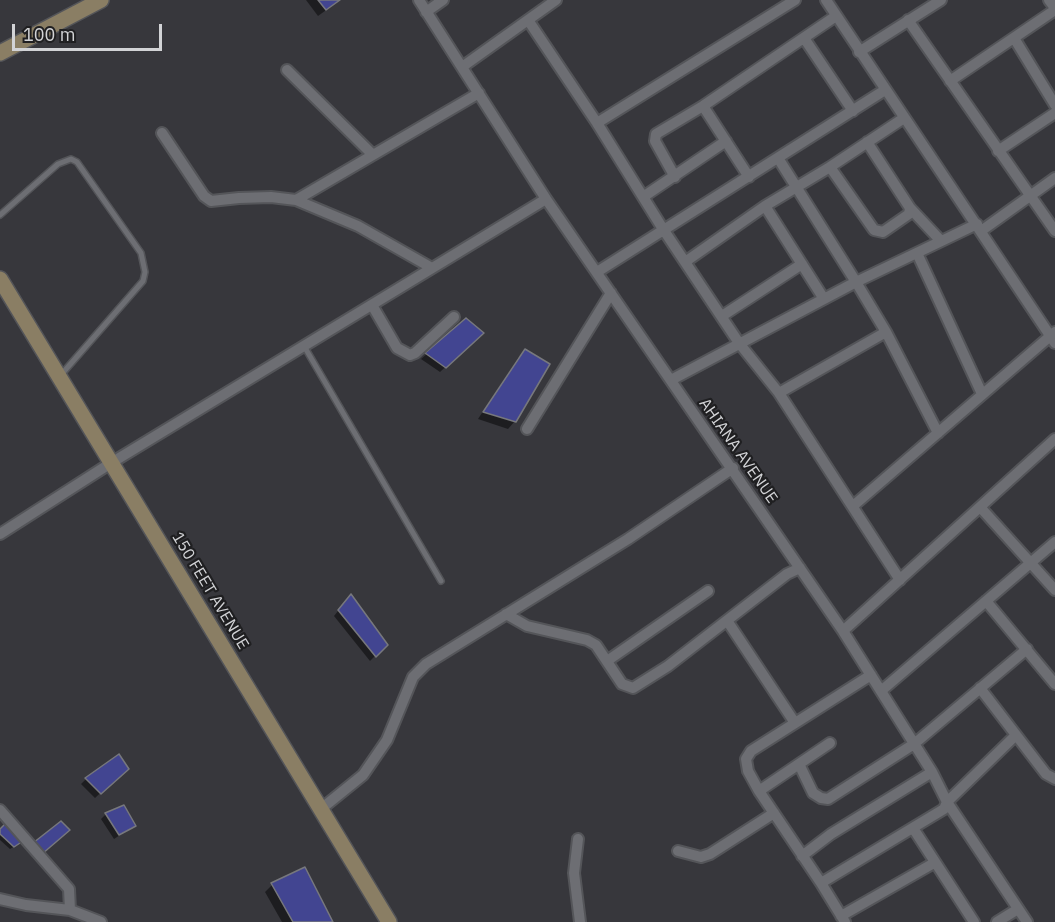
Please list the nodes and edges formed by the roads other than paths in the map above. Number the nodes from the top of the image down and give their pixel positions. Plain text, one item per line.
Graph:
1 (101, 0) edge
2 (418, 0) edge
3 (443, 0) edge
4 (556, 0) edge
5 (795, 0) edge
6 (941, 0) edge
7 (1049, 0) edge
8 (830, 1) edge
9 (1055, 9) edge
10 (426, 12) junction
11 (836, 16) junction
12 (528, 20) junction
13 (908, 20) junction
14 (804, 38) junction
15 (1014, 38) junction
16 (860, 52) junction
17 (0, 53) edge
18 (462, 67) junction
19 (287, 70) dead end
20 (950, 81) junction
21 (885, 90) junction
22 (478, 93) junction
23 (1055, 105) edge
24 (703, 106) junction
25 (853, 111) junction
26 (1055, 113) edge
27 (904, 118) junction
28 (597, 123) junction
29 (162, 133) dead end
30 (726, 141) junction
31 (867, 142) junction
32 (998, 151) junction
33 (373, 155) junction
34 (778, 158) junction
35 (830, 167) junction
36 (675, 177) junction
37 (748, 177) junction
38 (1055, 178) edge
39 (796, 186) junction
40 (643, 197) junction
41 (1029, 197) junction
42 (546, 199) junction
43 (296, 200) junction
44 (765, 206) junction
45 (910, 208) junction
46 (0, 215) edge
47 (979, 228) junction
48 (663, 229) junction
49 (1055, 231) edge
50 (941, 241) junction
51 (917, 253) junction
52 (685, 262) junction
53 (802, 264) junction
54 (432, 268) junction
55 (597, 272) junction
56 (0, 279) edge
57 (856, 282) junction
58 (611, 293) junction
59 (824, 299) junction
60 (372, 304) junction
61 (722, 316) junction
62 (454, 317) dead end
63 (885, 332) junction
64 (1053, 336) edge
65 (739, 342) junction
66 (304, 346) junction
67 (59, 377) junction
68 (671, 380) junction
69 (779, 393) junction
70 (982, 394) junction
71 (527, 429) dead end
72 (938, 433) junction
73 (1055, 439) edge
74 (111, 463) junction
75 (733, 468) junction
76 (853, 506) junction
77 (980, 507) junction
78 (0, 534) edge
79 (1055, 542) edge
80 (1031, 562) junction
81 (800, 568) junction
82 (900, 580) junction
83 (441, 581) dead end
84 (1055, 590) edge
85 (708, 591) dead end
86 (986, 602) junction
87 (506, 614) junction
88 (728, 622) junction
89 (843, 631) junction
90 (1027, 649) junction
91 (607, 661) junction
92 (871, 675) junction
93 (1055, 684) edge
94 (980, 688) junction
95 (881, 691) junction
96 (795, 723) junction
97 (1016, 735) junction
98 (830, 743) dead end
99 (914, 744) junction
100 (799, 764) junction
101 (932, 772) junction
102 (1055, 779) edge
103 (759, 790) junction
104 (947, 801) junction
105 (321, 808) junction
106 (0, 810) edge
107 (774, 813) junction
108 (913, 828) junction
109 (578, 839) dead end
110 (678, 851) dead end
111 (802, 856) junction
112 (934, 863) junction
113 (822, 883) junction
114 (0, 899) edge
115 (1018, 909) junction
116 (70, 910) junction
117 (843, 919) edge
118 (101, 922) edge
119 (389, 922) edge
120 (580, 922) edge
121 (974, 922) edge
122 (997, 922) edge
123 (1027, 922) edge

1 - 17 street
2 - 10 street, AHIANA AVENUE
3 - 10 street
4 - 12 street
5 - 28 street
6 - 13 street
7 - 9 street
8 - 11 street
9 - 15 street
10 - 18 street, AHIANA AVENUE
11 - 14 street
11 - 16 street
12 - 18 street
12 - 28 street
13 - 16 street
13 - 20 street
14 - 24 street
14 - 25 street
15 - 20 street
15 - 23 street
16 - 21 street
18 - 22 street, AHIANA AVENUE
19 - 33 street
20 - 32 street
21 - 25 street
21 - 27 street
22 - 33 street
22 - 42 street, AHIANA AVENUE
24 - 30 street
24 - 36 street
25 - 34 street
26 - 32 street
27 - 31 street
27 - 47 street
28 - 40 street
29 - 43 street
30 - 36 street
30 - 37 street
31 - 35 street
31 - 45 street
32 - 41 street
33 - 43 street
34 - 37 street
34 - 39 street
35 - 39 street
35 - 45 street
36 - 40 street
37 - 48 street
38 - 41 street
39 - 44 street
39 - 57 street
40 - 48 street
41 - 47 street
41 - 49 street
42 - 54 street
42 - 55 street, AHIANA AVENUE
43 - 54 street
44 - 52 street
44 - 53 street
45 - 50 street
46 - 67 lane
47 - 50 street
47 - 64 street
48 - 52 street
48 - 55 street
50 - 51 street
51 - 57 street
51 - 70 street
52 - 61 street
53 - 59 street
53 - 61 street
54 - 60 street
55 - 58 street, AHIANA AVENUE
56 - 67 street, 150 FEET AVENUE
57 - 59 street
57 - 63 street
58 - 68 street, AHIANA AVENUE
58 - 71 street
59 - 65 street
60 - 62 street
60 - 66 street
61 - 65 street
63 - 69 street
63 - 72 street
64 - 70 street
65 - 68 street
65 - 69 street
66 - 74 street
66 - 83 lane
67 - 74 street, 150 FEET AVENUE
68 - 75 street, AHIANA AVENUE
69 - 76 street
70 - 72 street
72 - 76 street
73 - 77 street
74 - 78 street
74 - 105 street, 150 FEET AVENUE
75 - 81 street, AHIANA AVENUE
75 - 87 street
76 - 82 street
77 - 80 street
77 - 82 street
79 - 80 street
80 - 84 street
80 - 86 street
81 - 88 street
81 - 89 street, AHIANA AVENUE
82 - 89 street
85 - 91 street
86 - 90 street
86 - 95 street
87 - 91 street
87 - 105 street
88 - 91 street
88 - 96 street
89 - 92 street, AHIANA AVENUE
90 - 93 street
90 - 94 street
92 - 95 street, AHIANA AVENUE
92 - 96 street
94 - 97 street
94 - 99 street
95 - 99 street, AHIANA AVENUE
96 - 103 street
97 - 102 street
97 - 104 street
98 - 100 street
99 - 100 street
99 - 101 street, AHIANA AVENUE
100 - 103 street
101 - 104 street, AHIANA AVENUE
101 - 111 street
103 - 107 street
104 - 108 street
104 - 115 street, AHIANA AVENUE
105 - 119 street, 150 FEET AVENUE
106 - 116 street
107 - 110 street
107 - 111 street
108 - 112 street
108 - 113 street
109 - 120 street
111 - 113 street
112 - 117 street
112 - 121 street
113 - 117 street
114 - 116 street
115 - 122 street
115 - 123 street, AHIANA AVENUE
116 - 118 street

